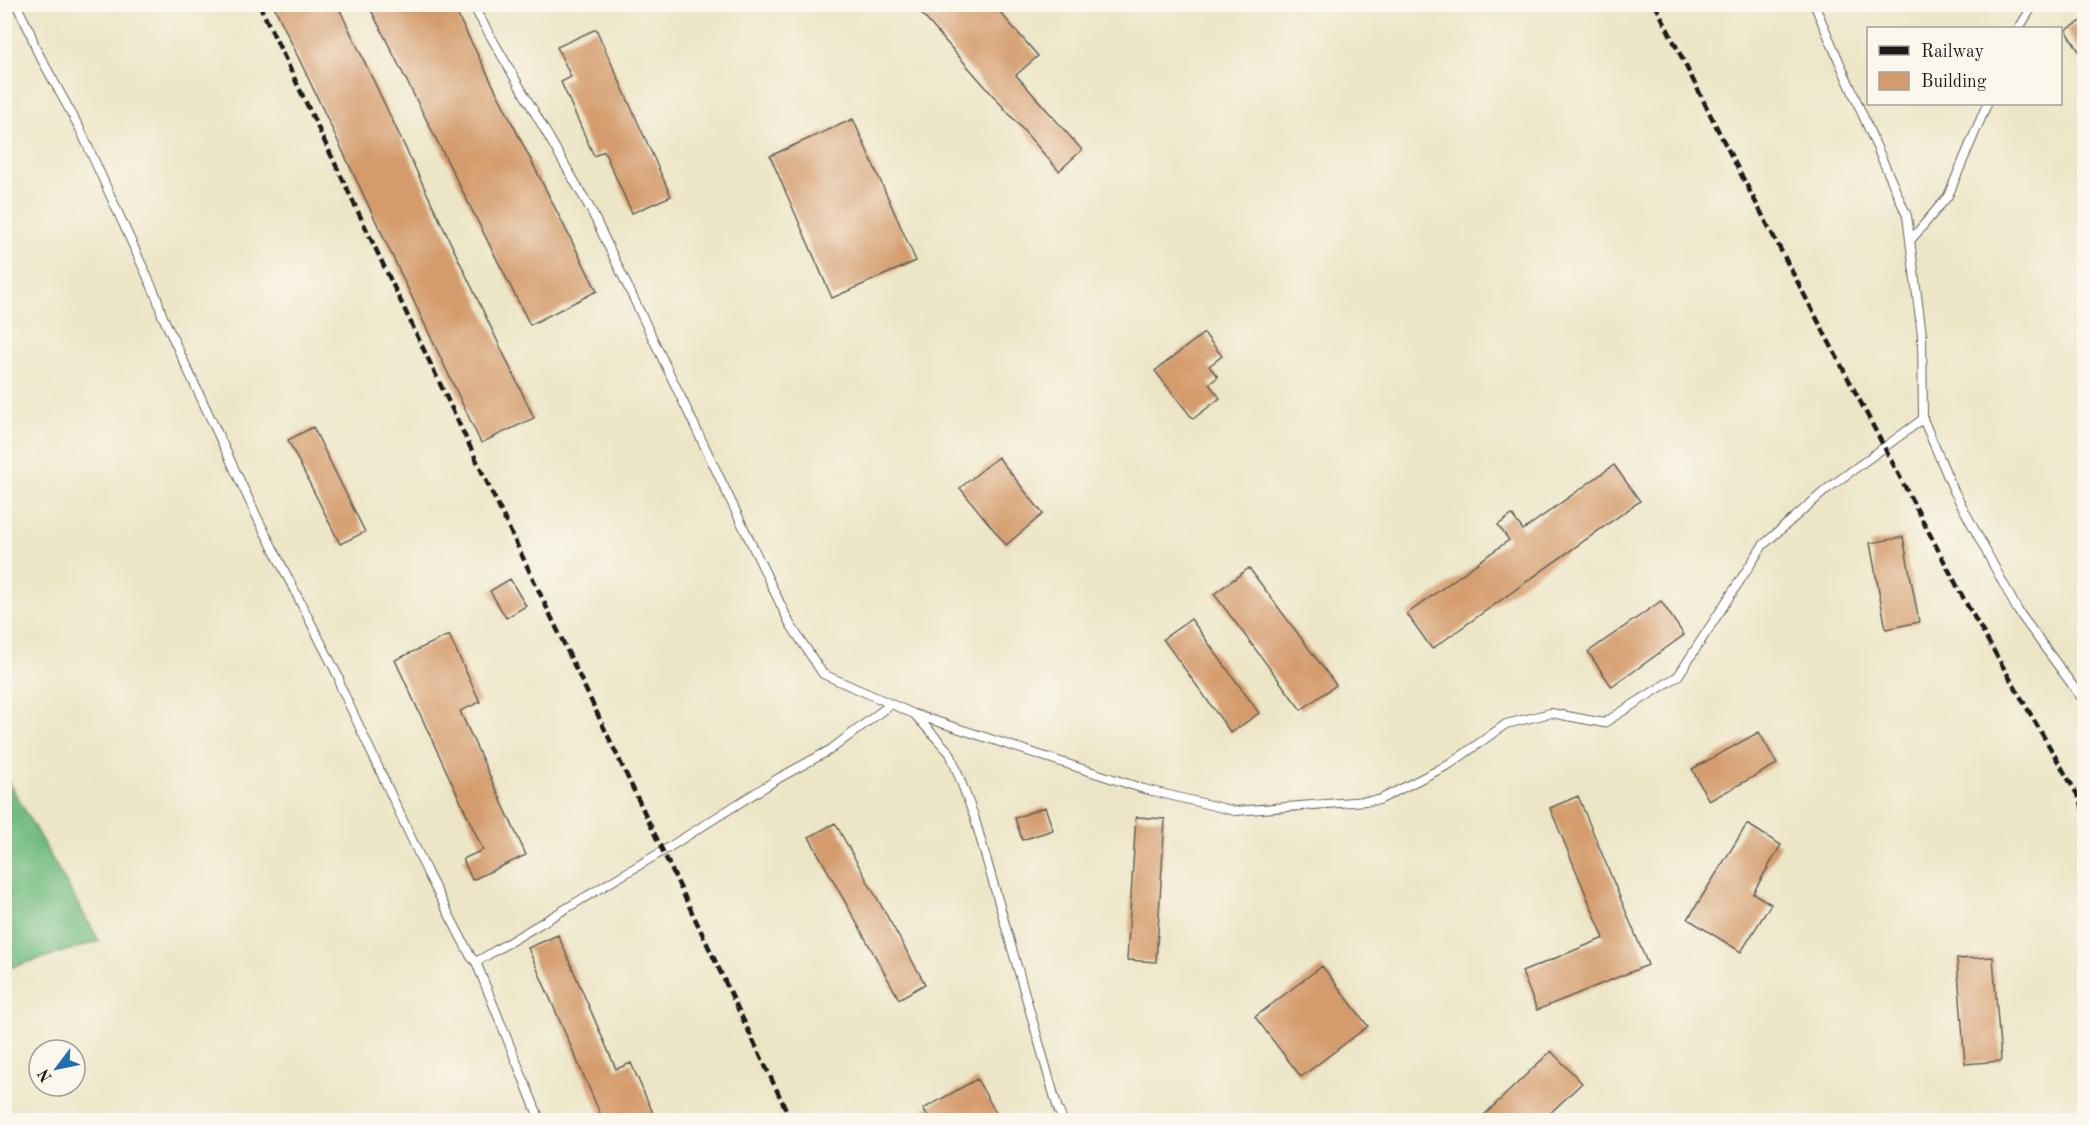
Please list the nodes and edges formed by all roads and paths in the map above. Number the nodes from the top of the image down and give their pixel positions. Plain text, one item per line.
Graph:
1 (16, 4) edge
2 (471, 4) edge
3 (1814, 4) edge
4 (2034, 4) edge
5 (2020, 27) edge
6 (1987, 105) edge
7 (1910, 241) junction
8 (1923, 419) junction
9 (2085, 701) edge
10 (891, 704) junction
11 (914, 714) junction
12 (476, 962) junction
13 (540, 1120) edge
14 (1063, 1120) edge

1 - 12 lane
2 - 10 lane
3 - 7 lane
4 - 5 lane
6 - 7 lane
7 - 8 lane
8 - 9 lane
8 - 11 lane
10 - 11 lane
10 - 12 lane
11 - 14 lane
12 - 13 lane

